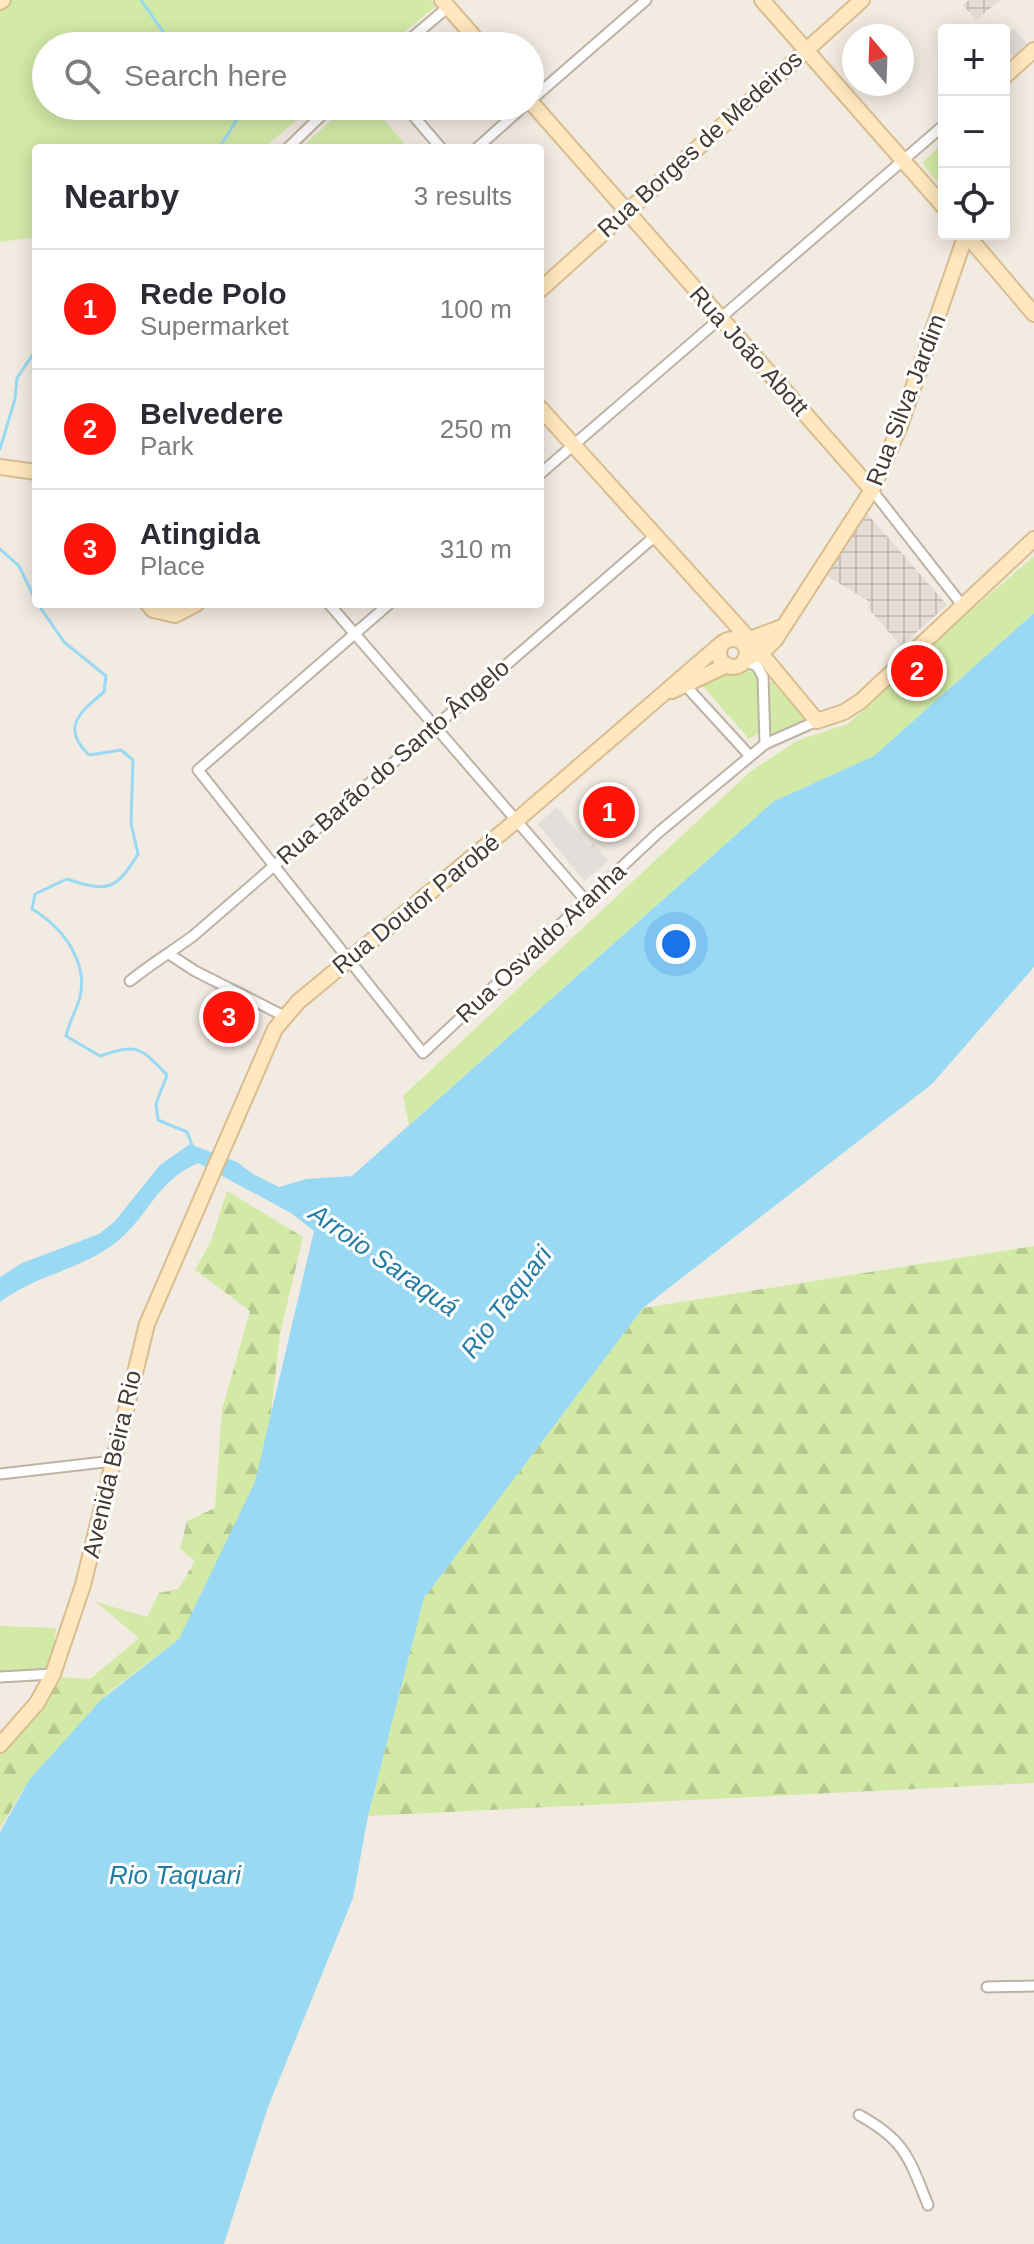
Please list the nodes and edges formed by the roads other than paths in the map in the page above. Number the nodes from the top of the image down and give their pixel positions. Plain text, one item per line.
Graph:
1 (646, 0) edge
2 (762, 0) edge
3 (862, 0) edge
4 (449, 2) edge
5 (417, 32) edge
6 (472, 32) edge
7 (805, 49) junction
8 (1034, 50) edge
9 (1010, 72) edge
10 (544, 89) edge
11 (544, 117) edge
12 (317, 120) edge
13 (417, 120) edge
14 (508, 120) edge
15 (938, 130) edge
16 (292, 144) edge
17 (438, 144) edge
18 (481, 144) edge
19 (902, 159) junction
20 (938, 200) edge
21 (626, 211) junction
22 (963, 240) edge
23 (967, 240) edge
24 (544, 286) edge
25 (1034, 314) edge
26 (719, 318) junction
27 (544, 413) edge
28 (572, 447) junction
29 (0, 467) edge
30 (32, 471) edge
31 (544, 471) edge
32 (872, 490) junction
33 (654, 537) junction
34 (1034, 539) edge
35 (962, 605) junction
36 (151, 608) edge
37 (188, 608) edge
38 (333, 608) edge
39 (384, 608) edge
40 (721, 610) junction
41 (782, 627) junction
42 (355, 633) junction
43 (745, 640) junction
44 (724, 642) junction
45 (761, 653) junction
46 (744, 660) junction
47 (727, 665) junction
48 (685, 685) junction
49 (657, 698) junction
50 (817, 721) junction
51 (436, 725) junction
52 (765, 744) junction
53 (750, 756) junction
54 (517, 820) junction
55 (273, 866) junction
56 (586, 901) junction
57 (169, 954) junction
58 (349, 958) junction
59 (130, 981) dead end
60 (284, 1016) junction
61 (224, 1147) joint
62 (113, 1461) junction
63 (0, 1474) edge
64 (53, 1674) junction
65 (0, 1677) edge
66 (0, 1745) edge
67 (1034, 1986) edge
68 (987, 1987) dead end
69 (859, 2115) dead end
70 (928, 2205) dead end

1 - 10 street
2 - 7 main road
3 - 7 main road, Rua Borges de Medeiros
4 - 5 street
4 - 6 main road
7 - 19 main road
7 - 21 main road, Rua Borges de Medeiros
8 - 9 main road
11 - 21 main road, Rua João Abott
12 - 16 street
13 - 17 street
14 - 18 street
15 - 19 street
19 - 20 main road
19 - 26 street
21 - 24 main road, Rua Borges de Medeiros
21 - 26 main road, Rua João Abott
22 - 32 main road, Rua Silva Jardim
23 - 25 main road
26 - 28 street
26 - 32 main road, Rua João Abott
27 - 28 main road
28 - 31 street
28 - 33 main road
29 - 30 main road
32 - 35 street, Rua João Abott
32 - 41 main road, Rua Silva Jardim
33 - 40 main road
33 - 51 street, Rua Barão do Santo Ângelo
34 - 35 main road, Rua Osvaldo Aranha
35 - 50 main road, Rua Osvaldo Aranha
36 - 37 main road
38 - 42 street
39 - 42 street
40 - 43 main road
40 - 44 main road
41 - 43 main road
41 - 45 main road, Rua Silva Jardim
42 - 51 street
42 - 55 street
43 - 44 main road
43 - 45 main road
43 - 46 main road
44 - 47 main road
44 - 49 main road, Rua Doutor Parobé
45 - 46 main road
45 - 50 main road
46 - 47 main road
46 - 52 street
47 - 48 main road, Rua Doutor Parobé
48 - 49 main road, Rua Doutor Parobé
48 - 53 street
49 - 54 main road, Rua Doutor Parobé
50 - 52 street, Rua Osvaldo Aranha
51 - 54 street
51 - 55 street, Rua Barão do Santo Ângelo
52 - 53 street, Rua Osvaldo Aranha
53 - 56 street, Rua Osvaldo Aranha
54 - 56 street
54 - 58 main road, Rua Doutor Parobé
55 - 57 street, Rua Barão do Santo Ângelo
55 - 58 street
56 - 58 street, Rua Osvaldo Aranha
57 - 59 street, Rua Barão do Santo Ângelo
57 - 60 street
58 - 60 main road, Rua Doutor Parobé
60 - 61 main road, Rua Doutor Parobé
61 - 62 main road, Avenida Beira Rio
62 - 63 street
62 - 64 main road, Avenida Beira Rio
64 - 65 street
64 - 66 main road, Avenida Beira Rio
67 - 68 street
69 - 70 street

